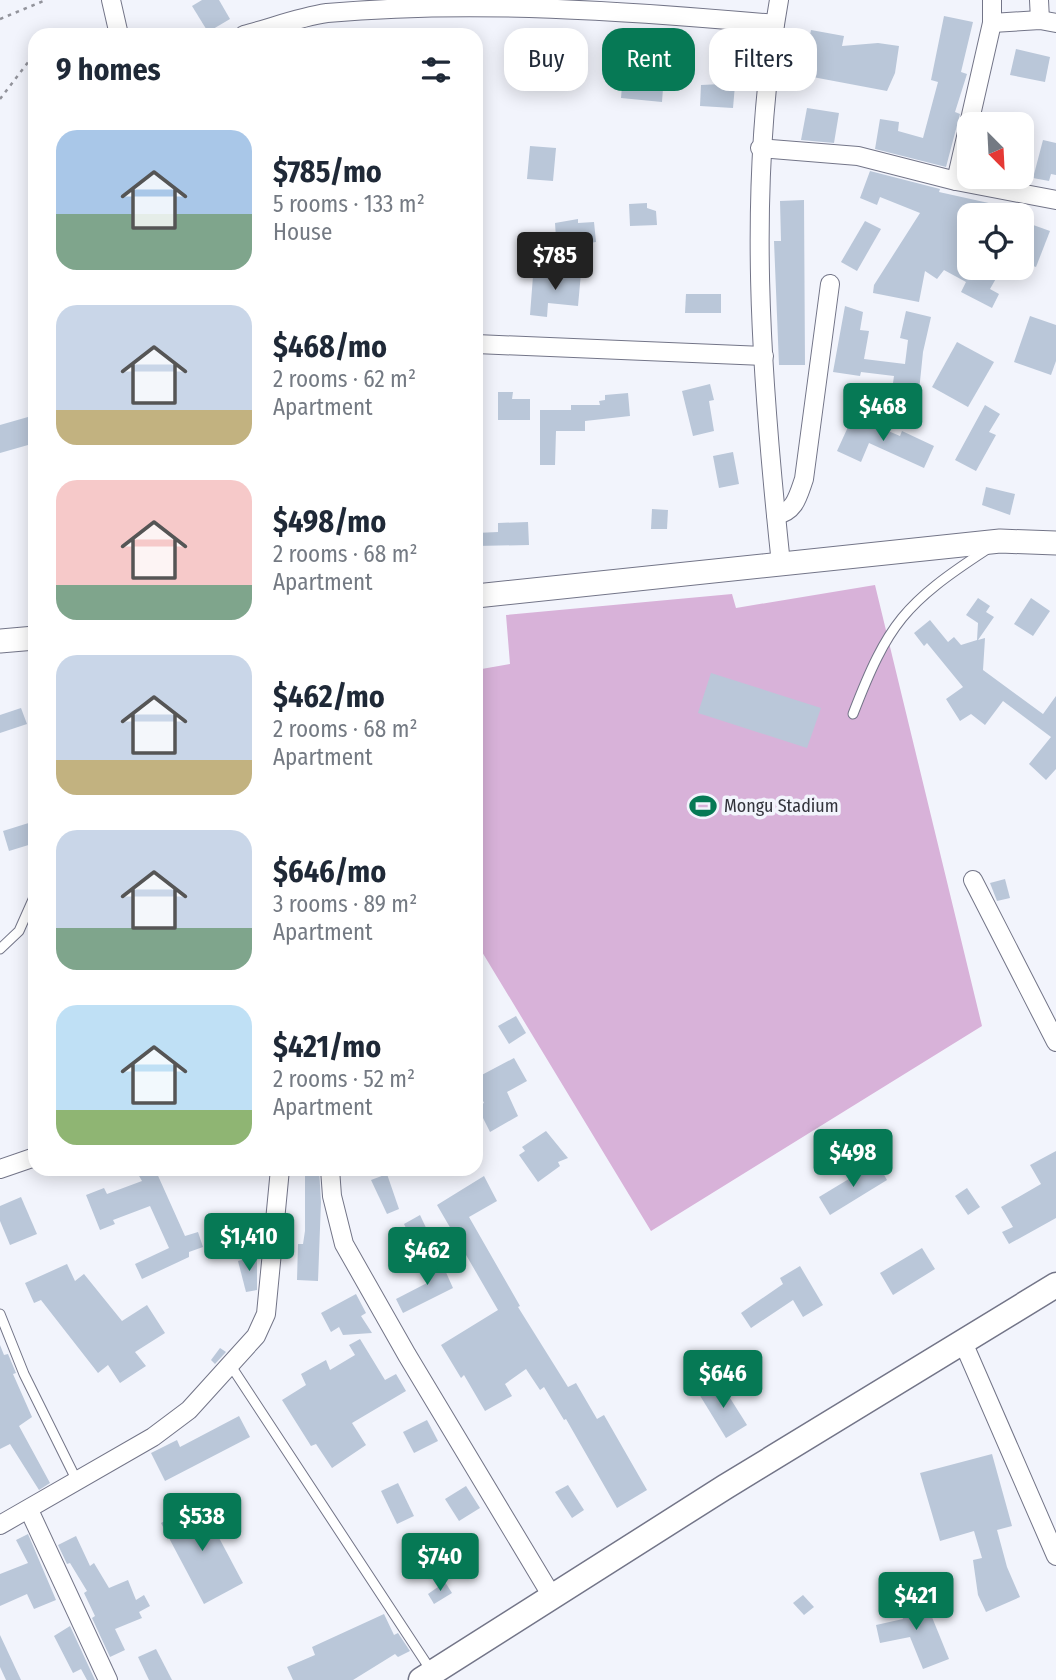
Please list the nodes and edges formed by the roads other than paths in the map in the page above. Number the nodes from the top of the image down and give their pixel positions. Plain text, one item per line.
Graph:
1 (111, 0) edge
2 (779, 0) edge
3 (992, 0) edge
4 (1039, 0) edge
5 (1048, 21) edge
6 (992, 23) junction
7 (775, 24) junction
8 (117, 28) edge
9 (269, 28) edge
10 (760, 148) junction
11 (956, 181) junction
12 (1056, 200) edge
13 (830, 284) dead end
14 (483, 344) edge
15 (764, 356) junction
16 (776, 515) junction
17 (1000, 541) junction
18 (1056, 543) edge
19 (781, 564) junction
20 (483, 595) edge
21 (28, 639) edge
22 (0, 641) edge
23 (853, 714) dead end
24 (973, 880) dead end
25 (28, 911) edge
26 (0, 950) edge
27 (1056, 1042) edge
28 (28, 1159) edge
29 (0, 1169) edge
30 (279, 1176) edge
31 (331, 1176) edge
32 (1056, 1285) edge
33 (0, 1314) edge
34 (962, 1340) junction
35 (232, 1366) junction
36 (77, 1481) junction
37 (29, 1510) junction
38 (0, 1525) edge
39 (1056, 1556) edge
40 (553, 1598) junction
41 (427, 1676) edge
42 (108, 1680) edge

1 - 8 street
2 - 7 street
3 - 6 street
4 - 5 street
5 - 6 street
6 - 11 street
7 - 9 street
7 - 10 street
10 - 11 street
10 - 15 street
11 - 12 street
13 - 16 street
14 - 15 street
15 - 16 street
16 - 19 street
17 - 18 street
17 - 19 street
17 - 23 lane
19 - 20 street
21 - 22 street
24 - 27 street
25 - 26 lane
28 - 29 street
30 - 35 street
31 - 40 street
32 - 34 main road
33 - 36 lane
34 - 39 street
34 - 40 main road
35 - 36 street
35 - 41 lane
36 - 37 street
37 - 38 street
37 - 42 street
40 - 41 main road

